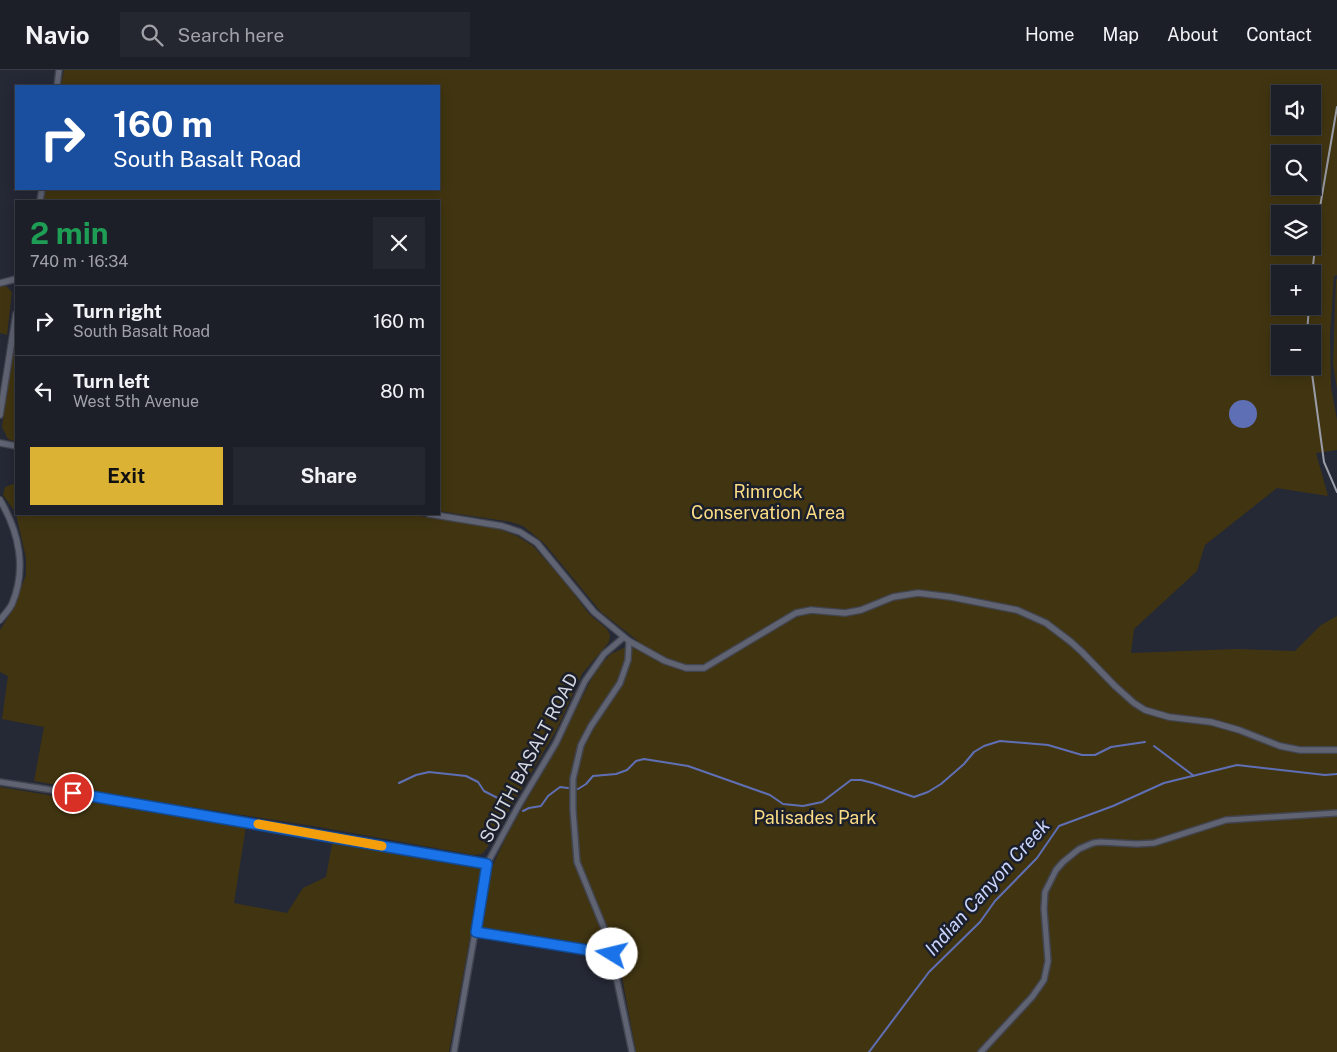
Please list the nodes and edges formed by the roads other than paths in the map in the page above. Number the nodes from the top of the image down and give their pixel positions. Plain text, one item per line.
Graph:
1 (59, 70) edge
2 (57, 85) edge
3 (15, 279) edge
4 (0, 283) edge
5 (15, 320) edge
6 (0, 414) edge
7 (0, 443) edge
8 (15, 446) edge
9 (0, 500) edge
10 (435, 515) edge
11 (0, 620) edge
12 (626, 639) junction
13 (1337, 750) edge
14 (0, 782) edge
15 (1337, 813) edge
16 (487, 864) junction
17 (476, 932) junction
18 (612, 954) junction
19 (454, 1052) edge
20 (632, 1052) edge
21 (981, 1052) edge

1 - 2 street
3 - 4 street
5 - 6 street
7 - 8 street
9 - 11 street
10 - 12 street
12 - 13 street
12 - 16 street, SOUTH BASALT ROAD
12 - 18 street
14 - 16 street
15 - 21 street
16 - 17 street, SOUTH BASALT ROAD
17 - 18 street
17 - 19 street, SOUTH BASALT ROAD
18 - 20 street

